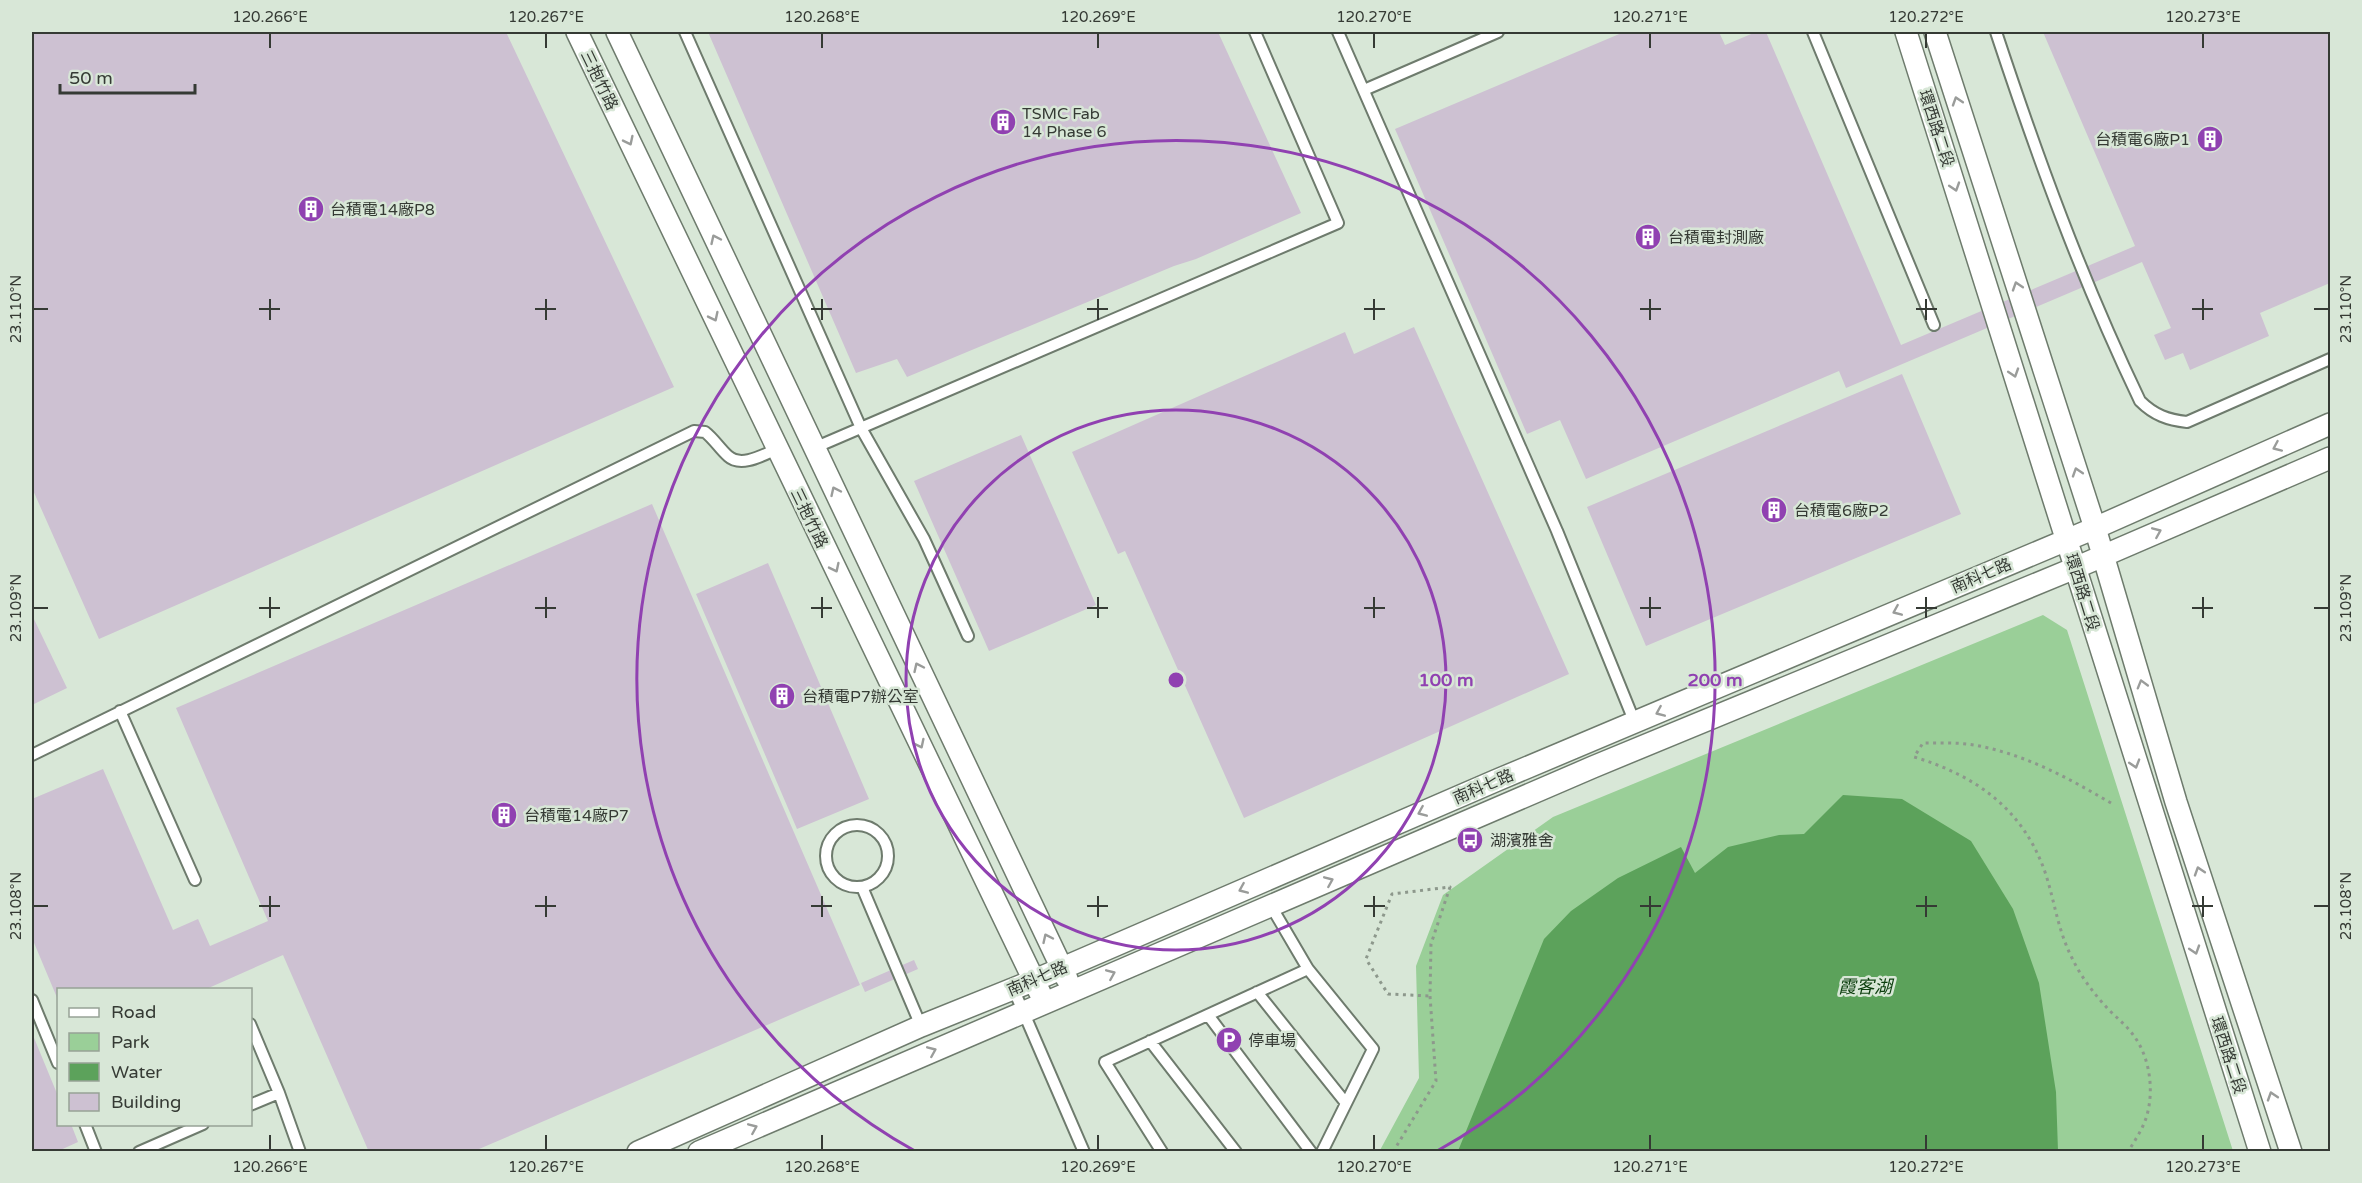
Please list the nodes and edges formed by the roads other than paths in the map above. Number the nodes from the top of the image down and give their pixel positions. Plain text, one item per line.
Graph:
1 (577, 32) edge
2 (617, 32) edge
3 (685, 32) edge
4 (1255, 32) edge
5 (1338, 32) edge
6 (1498, 32) edge
7 (1813, 32) edge
8 (1906, 32) edge
9 (1935, 32) edge
10 (1995, 32) edge
11 (1364, 90) junction
12 (1934, 325) dead end
13 (2331, 359) edge
14 (2331, 423) edge
15 (861, 428) junction
16 (814, 448) junction
17 (777, 449) junction
18 (2331, 458) edge
19 (2095, 528) junction
20 (2067, 539) junction
21 (2104, 555) junction
22 (2075, 568) junction
23 (968, 636) dead end
24 (120, 711) junction
25 (1635, 723) junction
26 (32, 755) edge
27 (1588, 755) junction
28 (195, 880) dead end
29 (862, 887) junction
30 (1271, 906) junction
31 (1062, 968) junction
32 (1308, 969) junction
33 (1035, 980) junction
34 (1013, 988) junction
35 (1072, 991) junction
36 (1257, 992) junction
37 (32, 1000) edge
38 (1045, 1003) junction
39 (1022, 1012) junction
40 (1208, 1015) junction
41 (921, 1026) junction
42 (252, 1029) edge
43 (1150, 1041) junction
44 (57, 1061) edge
45 (279, 1093) junction
46 (1345, 1102) junction
47 (252, 1104) edge
48 (85, 1126) edge
49 (201, 1126) edge
50 (1157, 1150) edge
51 (96, 1152) edge
52 (139, 1152) edge
53 (300, 1152) edge
54 (638, 1152) edge
55 (699, 1152) edge
56 (1084, 1152) edge
57 (1236, 1152) edge
58 (1311, 1152) edge
59 (1322, 1152) edge
60 (2260, 1152) edge
61 (2290, 1152) edge

1 -> 17 street, 三抱竹路
16 -> 2 street, 三抱竹路
3 - 15 lane
4 - 15 lane
5 - 11 lane
6 - 11 lane
7 - 12 lane
8 -> 20 street, 環西路二段
19 -> 9 street, 環西路二段
10 - 13 lane
11 - 25 lane
14 -> 19 street, 南科七路
15 - 16 lane
15 - 23 lane
31 -> 16 street, 三抱竹路
17 - 24 lane
17 -> 33 street, 三抱竹路
21 -> 18 street
19 - 20 street, 南科七路
19 - 21 street, 環西路二段
20 - 22 street, 環西路二段
20 -> 25 street, 南科七路
21 - 22 street, 南科七路
61 -> 21 street, 環西路二段
22 - 27 street, 南科七路
22 -> 60 street, 環西路二段
24 - 26 lane
24 - 28 lane
25 - 27 street, 南科七路
30 -> 27 street, 南科七路
27 -> 31 street, 南科七路
29 - 29 lane
29 - 41 lane
30 - 32 lane
35 -> 30 street, 南科七路
31 - 33 street, 南科七路
31 - 35 street, 三抱竹路
32 - 36 lane
32 - 46 lane
33 - 34 street, 南科七路
33 - 38 street, 三抱竹路
34 - 39 lane
34 - 41 street, 南科七路
35 - 38 street, 南科七路
36 - 40 lane
36 - 46 lane
37 - 44 lane
38 - 39 street, 南科七路
55 -> 39 street, 南科七路
39 - 56 lane
40 - 43 lane
40 - 58 lane
41 - 54 street, 南科七路
42 - 45 lane
43 - 50 lane
43 - 57 lane
45 - 47 lane
45 - 53 lane
46 - 59 lane
48 - 51 lane
49 - 52 lane

